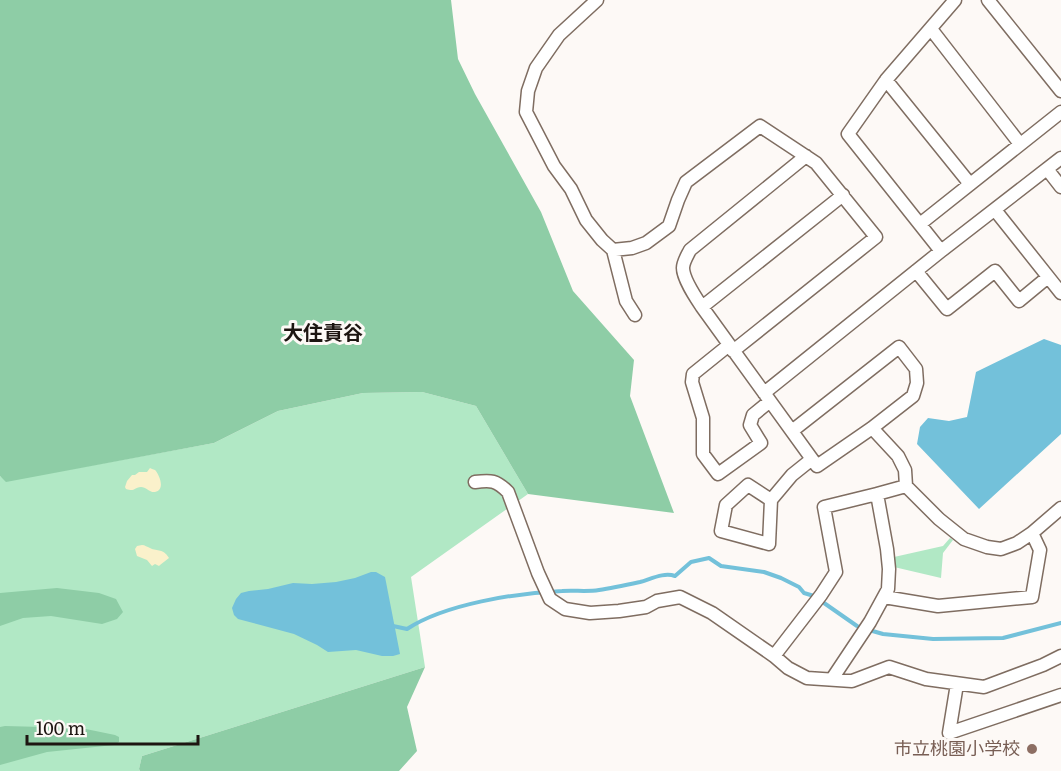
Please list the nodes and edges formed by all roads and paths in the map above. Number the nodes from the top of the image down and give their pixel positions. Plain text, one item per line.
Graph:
1 (597, 0) edge
2 (955, 0) edge
3 (988, 0) edge
4 (584, 5) edge
5 (931, 29) junction
6 (886, 80) junction
7 (1061, 91) edge
8 (1061, 112) edge
9 (1020, 144) junction
10 (806, 156) junction
11 (1061, 158) edge
12 (1047, 169) junction
13 (970, 184) junction
14 (1061, 186) edge
15 (843, 195) junction
16 (995, 210) junction
17 (920, 224) junction
18 (614, 250) junction
19 (941, 251) junction
20 (916, 271) junction
21 (1048, 277) junction
22 (1061, 293) edge
23 (702, 307) junction
24 (635, 315) dead end
25 (731, 348) junction
26 (767, 397) junction
27 (872, 428) junction
28 (792, 431) junction
29 (812, 459) junction
30 (475, 482) dead end
31 (906, 486) junction
32 (877, 494) junction
33 (771, 500) junction
34 (1061, 508) edge
35 (1032, 533) junction
36 (884, 597) junction
37 (774, 656) junction
38 (1061, 656) edge
39 (832, 679) junction
40 (957, 684) junction
41 (1061, 695) edge

1 - 4 street
2 - 5 street
3 - 7 street
4 - 18 street
5 - 6 street
5 - 9 street
6 - 13 street
6 - 17 street
8 - 9 street
9 - 13 street
10 - 15 street
10 - 18 street
10 - 23 street
11 - 12 street
12 - 14 street
12 - 16 street
13 - 17 street
15 - 23 street
15 - 25 street
16 - 19 street
16 - 21 street
17 - 19 street
18 - 24 street
19 - 20 street
20 - 21 street
20 - 26 street
21 - 22 street
23 - 25 street
25 - 26 street
25 - 26 street
26 - 28 street
27 - 28 street
27 - 29 street
27 - 31 street
28 - 29 street
29 - 33 street
30 - 37 street
31 - 32 street
31 - 35 street
32 - 36 street
32 - 37 street
33 - 33 street
34 - 35 street
35 - 36 street
36 - 39 street
37 - 39 street
38 - 40 street
39 - 40 street
40 - 41 street

